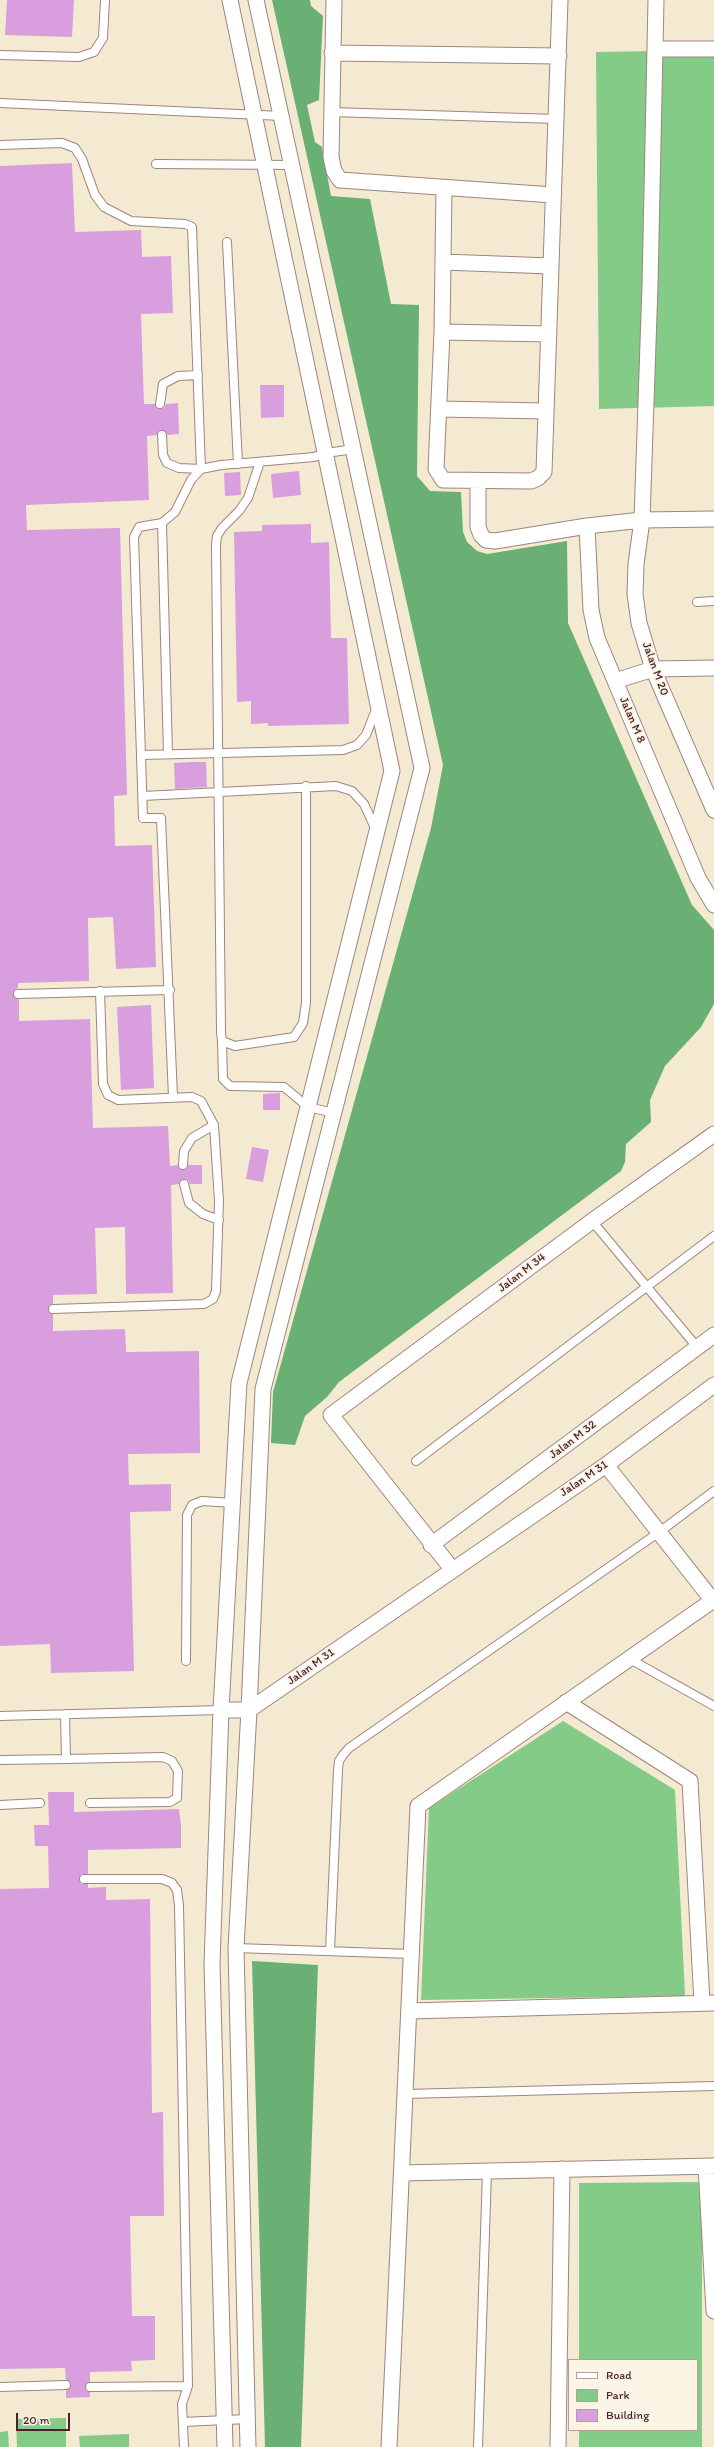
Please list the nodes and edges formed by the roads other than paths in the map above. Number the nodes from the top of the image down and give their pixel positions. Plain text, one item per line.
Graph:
1 (106, 0) edge
2 (230, 0) edge
3 (256, 0) edge
4 (334, 0) edge
5 (560, 0) edge
6 (656, 0) edge
7 (656, 49) junction
8 (714, 49) edge
9 (332, 53) junction
10 (0, 56) edge
11 (559, 56) junction
12 (0, 103) edge
13 (331, 112) junction
14 (254, 116) junction
15 (282, 116) junction
16 (557, 119) junction
17 (0, 144) edge
18 (156, 164) dead end
19 (265, 166) junction
20 (293, 166) junction
21 (444, 188) junction
22 (553, 195) junction
23 (227, 242) dead end
24 (443, 262) junction
25 (551, 266) junction
26 (442, 332) junction
27 (549, 334) junction
28 (198, 375) junction
29 (160, 404) dead end
30 (439, 409) junction
31 (545, 411) junction
32 (162, 435) dead end
33 (354, 449) junction
34 (326, 453) junction
35 (260, 462) junction
36 (238, 464) junction
37 (201, 469) junction
38 (478, 481) junction
39 (714, 519) edge
40 (642, 520) junction
41 (162, 523) junction
42 (587, 526) junction
43 (714, 601) edge
44 (697, 602) dead end
45 (714, 668) edge
46 (653, 669) junction
47 (615, 681) junction
48 (378, 704) junction
49 (168, 754) junction
50 (219, 754) junction
51 (142, 755) junction
52 (306, 786) junction
53 (219, 791) junction
54 (143, 796) junction
55 (714, 810) edge
56 (377, 831) junction
57 (714, 905) edge
58 (170, 990) junction
59 (100, 991) junction
60 (18, 994) dead end
61 (222, 1041) junction
62 (173, 1097) junction
63 (308, 1107) junction
64 (334, 1113) junction
65 (214, 1125) junction
66 (714, 1134) edge
67 (183, 1165) dead end
68 (184, 1184) dead end
69 (219, 1220) junction
70 (592, 1221) junction
71 (714, 1236) edge
72 (647, 1286) junction
73 (53, 1309) dead end
74 (714, 1335) edge
75 (697, 1347) junction
76 (714, 1385) edge
77 (416, 1461) dead end
78 (606, 1465) junction
79 (714, 1491) edge
80 (233, 1503) junction
81 (658, 1533) junction
82 (431, 1545) junction
83 (452, 1569) junction
84 (713, 1602) edge
85 (628, 1658) junction
86 (186, 1661) dead end
87 (566, 1702) junction
88 (714, 1706) edge
89 (222, 1710) junction
90 (249, 1710) junction
91 (65, 1714) junction
92 (0, 1716) edge
93 (66, 1759) junction
94 (0, 1760) edge
95 (40, 1803) dead end
96 (90, 1803) dead end
97 (0, 1805) edge
98 (84, 1879) dead end
99 (236, 1948) junction
100 (330, 1951) junction
101 (412, 1954) junction
102 (708, 2003) edge
103 (409, 2011) junction
104 (714, 2086) edge
105 (405, 2094) junction
106 (710, 2166) edge
107 (562, 2169) junction
108 (487, 2171) junction
109 (402, 2173) junction
110 (714, 2311) edge
111 (66, 2385) dead end
112 (188, 2386) junction
113 (0, 2387) edge
114 (90, 2387) dead end
115 (248, 2419) junction
116 (224, 2420) junction
117 (183, 2422) junction
118 (184, 2447) edge
119 (224, 2447) edge
120 (248, 2447) edge
121 (389, 2447) edge
122 (478, 2447) edge
123 (558, 2447) edge

1 - 10 lane
2 - 14 street
3 - 15 street
4 - 9 street
5 - 11 street
6 - 7 street, Jalan M 20
7 - 8 street
7 - 40 street, Jalan M 20
9 - 11 street
9 - 13 street
11 - 16 street
12 - 14 lane
13 - 16 lane
13 - 21 street
14 - 15 lane
14 - 19 street
15 - 20 street
16 - 22 street
17 - 28 lane
18 - 19 lane
19 - 20 lane
19 - 34 street
20 - 33 street
21 - 22 street
21 - 24 street
22 - 25 street
23 - 36 lane
24 - 25 street
24 - 26 street
25 - 27 street
26 - 27 street
26 - 30 street
27 - 31 street
28 - 29 lane
28 - 37 lane
30 - 31 street
30 - 38 street
31 - 38 street
32 - 37 lane
33 - 34 lane
33 - 64 street
34 - 35 lane
34 - 48 street
35 - 36 lane
35 - 50 lane
36 - 37 lane
37 - 41 lane
38 - 42 street
39 - 40 street
40 - 42 street
40 - 46 street, Jalan M 20
41 - 49 lane
41 - 51 lane
42 - 47 street, Jalan M 8
43 - 44 lane
45 - 46 street
46 - 47 street
46 - 55 street, Jalan M 20
47 - 57 street, Jalan M 8
48 - 50 lane
48 - 56 street
49 - 50 lane
49 - 51 lane
50 - 53 lane
51 - 54 lane
52 - 53 lane
52 - 56 lane
52 - 61 lane
53 - 54 lane
53 - 61 lane
54 - 58 lane
56 - 63 street
58 - 59 lane
58 - 62 lane
59 - 60 lane
59 - 62 lane
61 - 63 lane
62 - 65 lane
63 - 64 lane
63 - 80 street
64 - 90 street
65 - 67 lane
65 - 69 lane
66 - 70 street, Jalan M 34
68 - 69 lane
69 - 73 lane
70 - 72 lane
70 - 82 street, Jalan M 34
71 - 72 lane
72 - 75 lane
72 - 77 lane
74 - 75 street, Jalan M 32
75 - 82 street, Jalan M 32
76 - 78 street, Jalan M 31
78 - 81 street
78 - 83 street, Jalan M 31
79 - 81 lane
80 - 86 lane
80 - 89 street
81 - 84 street
81 - 100 lane
82 - 83 street
83 - 90 street, Jalan M 31
84 - 85 street
85 - 87 street
85 - 88 lane
87 - 101 street
87 - 102 street
89 - 90 street
89 - 91 lane
89 - 116 street
90 - 99 street
91 - 92 lane
91 - 93 lane
93 - 94 lane
93 - 96 lane
95 - 97 lane
98 - 112 lane
99 - 100 lane
99 - 115 street
100 - 101 lane
101 - 103 street
102 - 103 street
103 - 105 street
104 - 105 lane
105 - 109 street
106 - 107 street
106 - 110 street
107 - 108 street
107 - 123 street
108 - 109 street
108 - 122 lane
109 - 121 street
111 - 113 lane
112 - 114 lane
112 - 117 lane
115 - 116 lane
115 - 120 street
116 - 117 lane
116 - 119 street
117 - 118 lane

